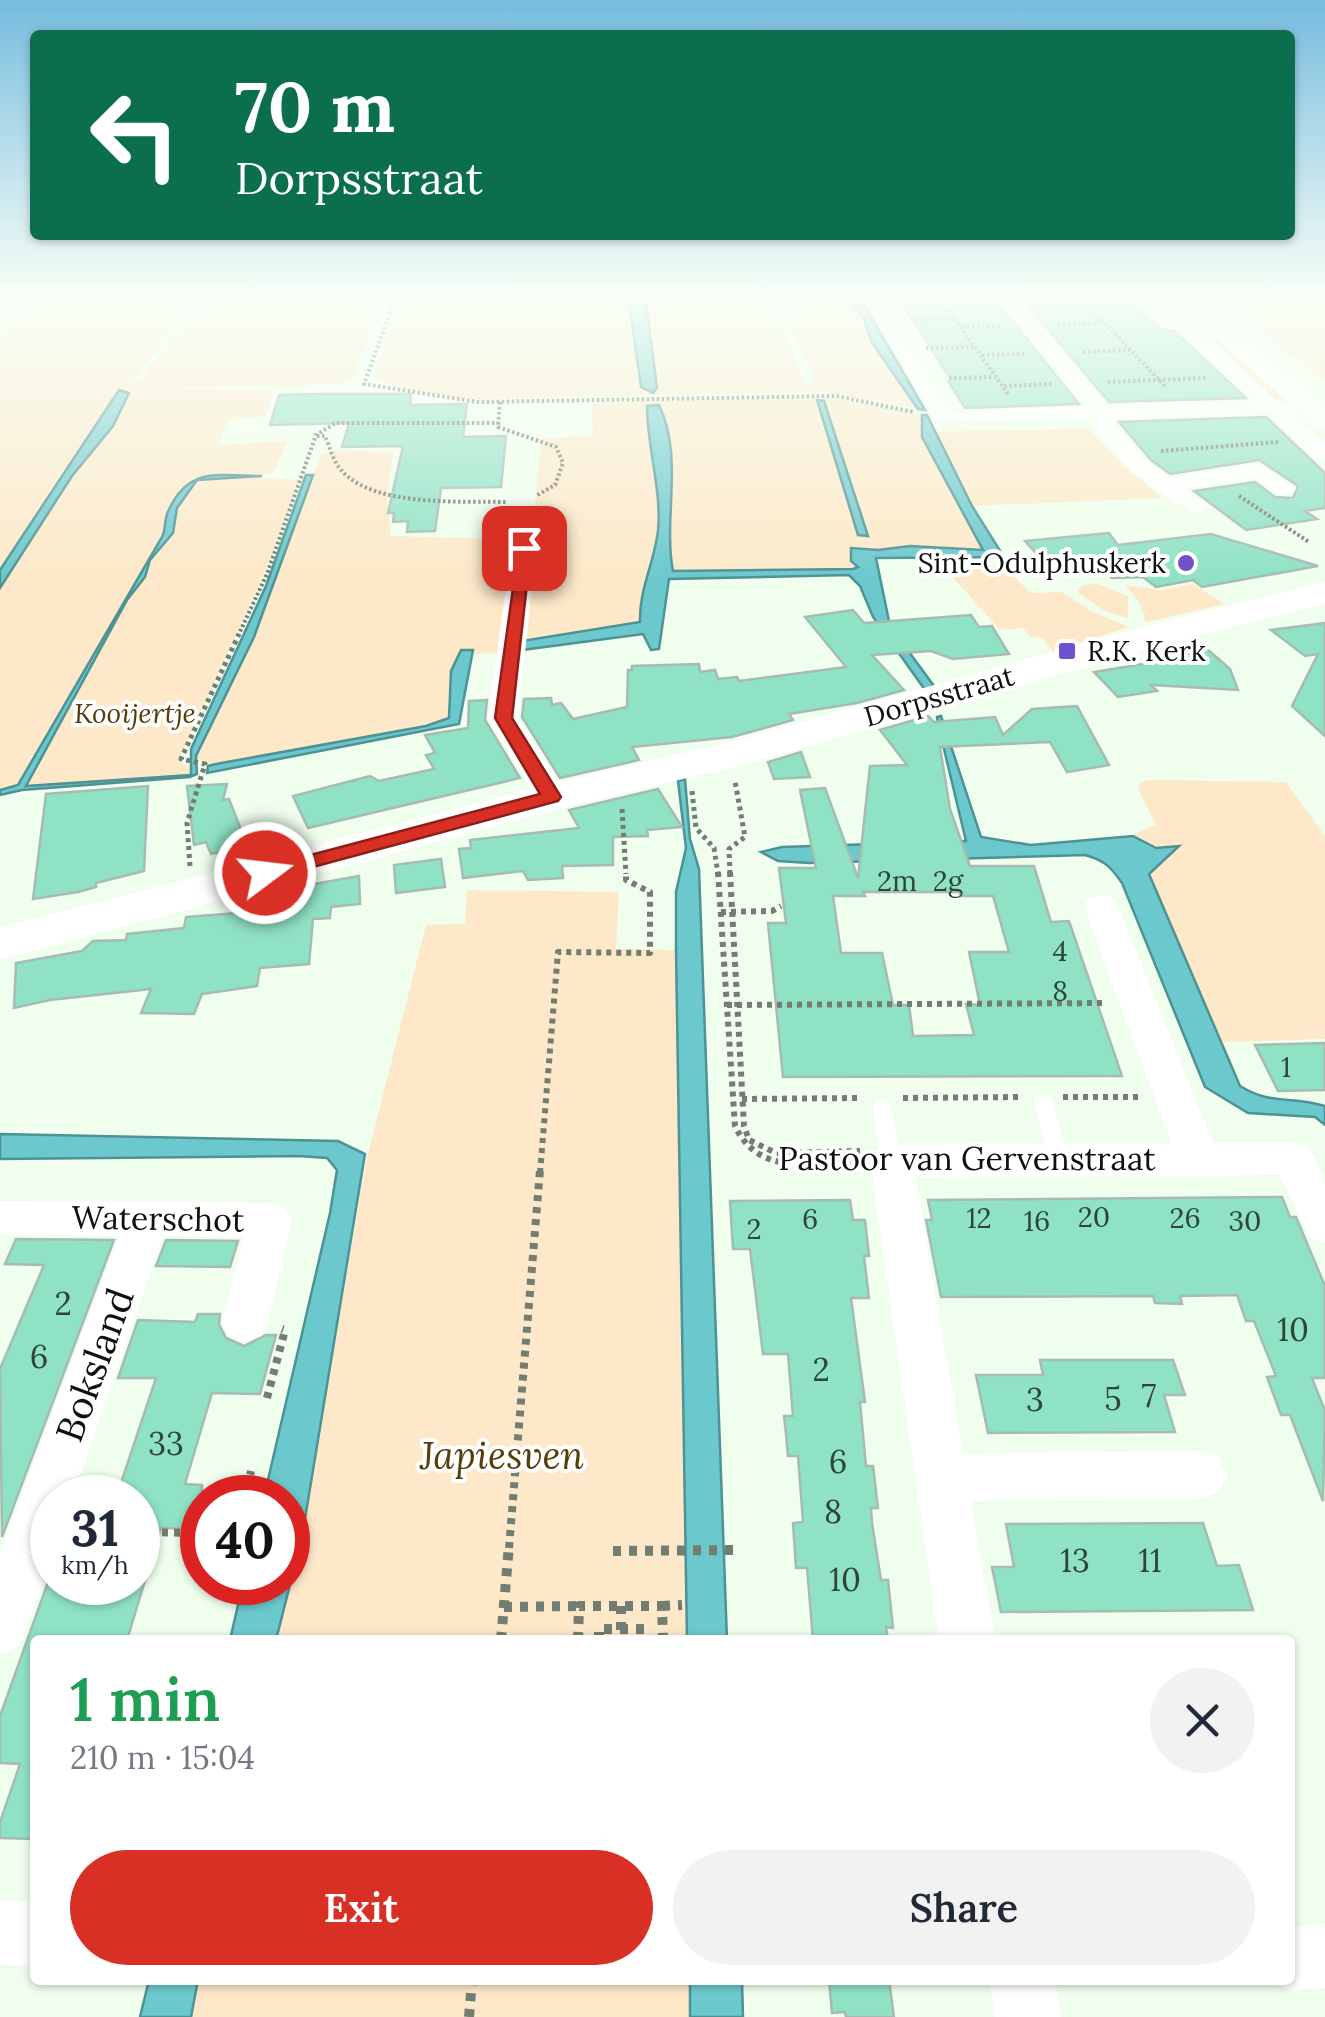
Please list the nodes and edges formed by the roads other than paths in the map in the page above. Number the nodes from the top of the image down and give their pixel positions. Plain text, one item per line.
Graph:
1 (924, 388) edge
2 (1082, 388) edge
3 (1247, 388) edge
4 (1277, 388) edge
5 (1268, 407) junction
6 (1103, 413) junction
7 (1317, 431) edge
8 (1237, 454) dead end
9 (1260, 471) junction
10 (1164, 485) junction
11 (1285, 490) dead end
12 (1196, 507) dead end
13 (527, 508) road end
14 (1325, 593) edge
15 (552, 797) junction
16 (1102, 906) dead end
17 (0, 944) edge
18 (1045, 1099) road end
19 (887, 1101) road end
20 (890, 1156) junction
21 (1198, 1158) junction
22 (1059, 1159) junction
23 (0, 1218) edge
24 (148, 1218) junction
25 (1325, 1226) edge
26 (245, 1322) dead end
27 (1201, 1475) dead end
28 (942, 1478) junction
29 (0, 1626) edge
30 (967, 1635) edge
31 (30, 1932) edge
32 (0, 1933) edge
33 (1325, 1956) edge
34 (1295, 1958) edge
35 (1023, 1985) edge
36 (1028, 2017) edge

1 - 6 street
2 - 6 street
3 - 5 street
4 - 7 street
5 - 6 street
5 - 7 street
5 - 7 street
6 - 10 street
8 - 9 street
9 - 10 street
9 - 11 street
10 - 12 street
13 - 15 street
14 - 15 street, Dorpsstraat
15 - 17 street, Dorpsstraat
16 - 21 street
18 - 22 lane
19 - 20 lane
20 - 22 street, Pastoor van Gervenstraat
20 - 28 street
21 - 22 street, Pastoor van Gervenstraat
21 - 25 street, Pastoor van Gervenstraat
23 - 24 street, Waterschot
24 - 26 street, Waterschot
24 - 29 street, Boksland
27 - 28 street
28 - 30 street
31 - 32 street
33 - 34 street
35 - 36 street

